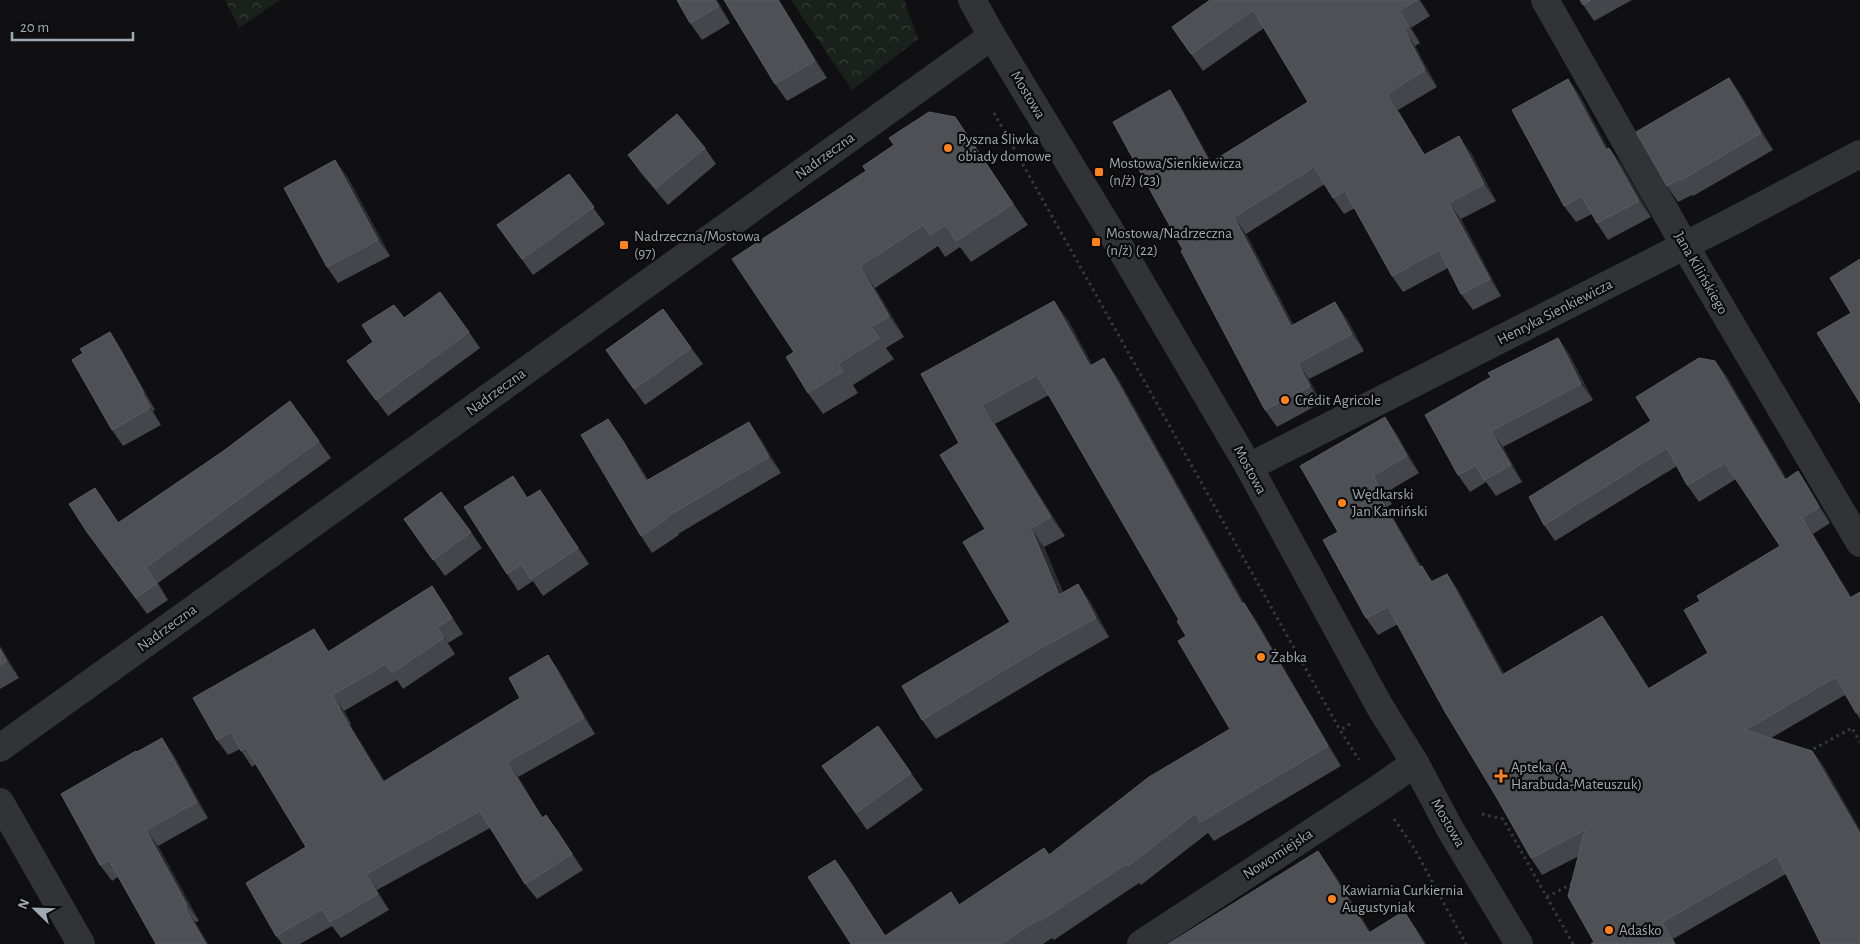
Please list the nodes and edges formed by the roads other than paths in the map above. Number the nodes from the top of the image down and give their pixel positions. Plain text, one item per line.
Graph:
1 (972, 0) edge
2 (1545, 0) edge
3 (992, 36) junction
4 (1860, 154) edge
5 (1685, 246) junction
6 (1249, 467) junction
7 (1860, 543) edge
8 (0, 748) edge
9 (1415, 763) junction
10 (0, 802) edge
11 (81, 944) edge
12 (1141, 944) edge
13 (1519, 944) edge

1 - 3 street, Mostowa
2 - 5 street, Jana Kilińskiego
3 - 6 street, Mostowa
3 - 8 street, Nadrzeczna
4 - 5 street, Henryka Sienkiewicza
5 - 6 street, Henryka Sienkiewicza
5 - 7 street, Jana Kilińskiego
6 - 9 street, Mostowa
9 - 12 street, Nowomiejska
9 - 13 street, Mostowa
10 - 11 street

